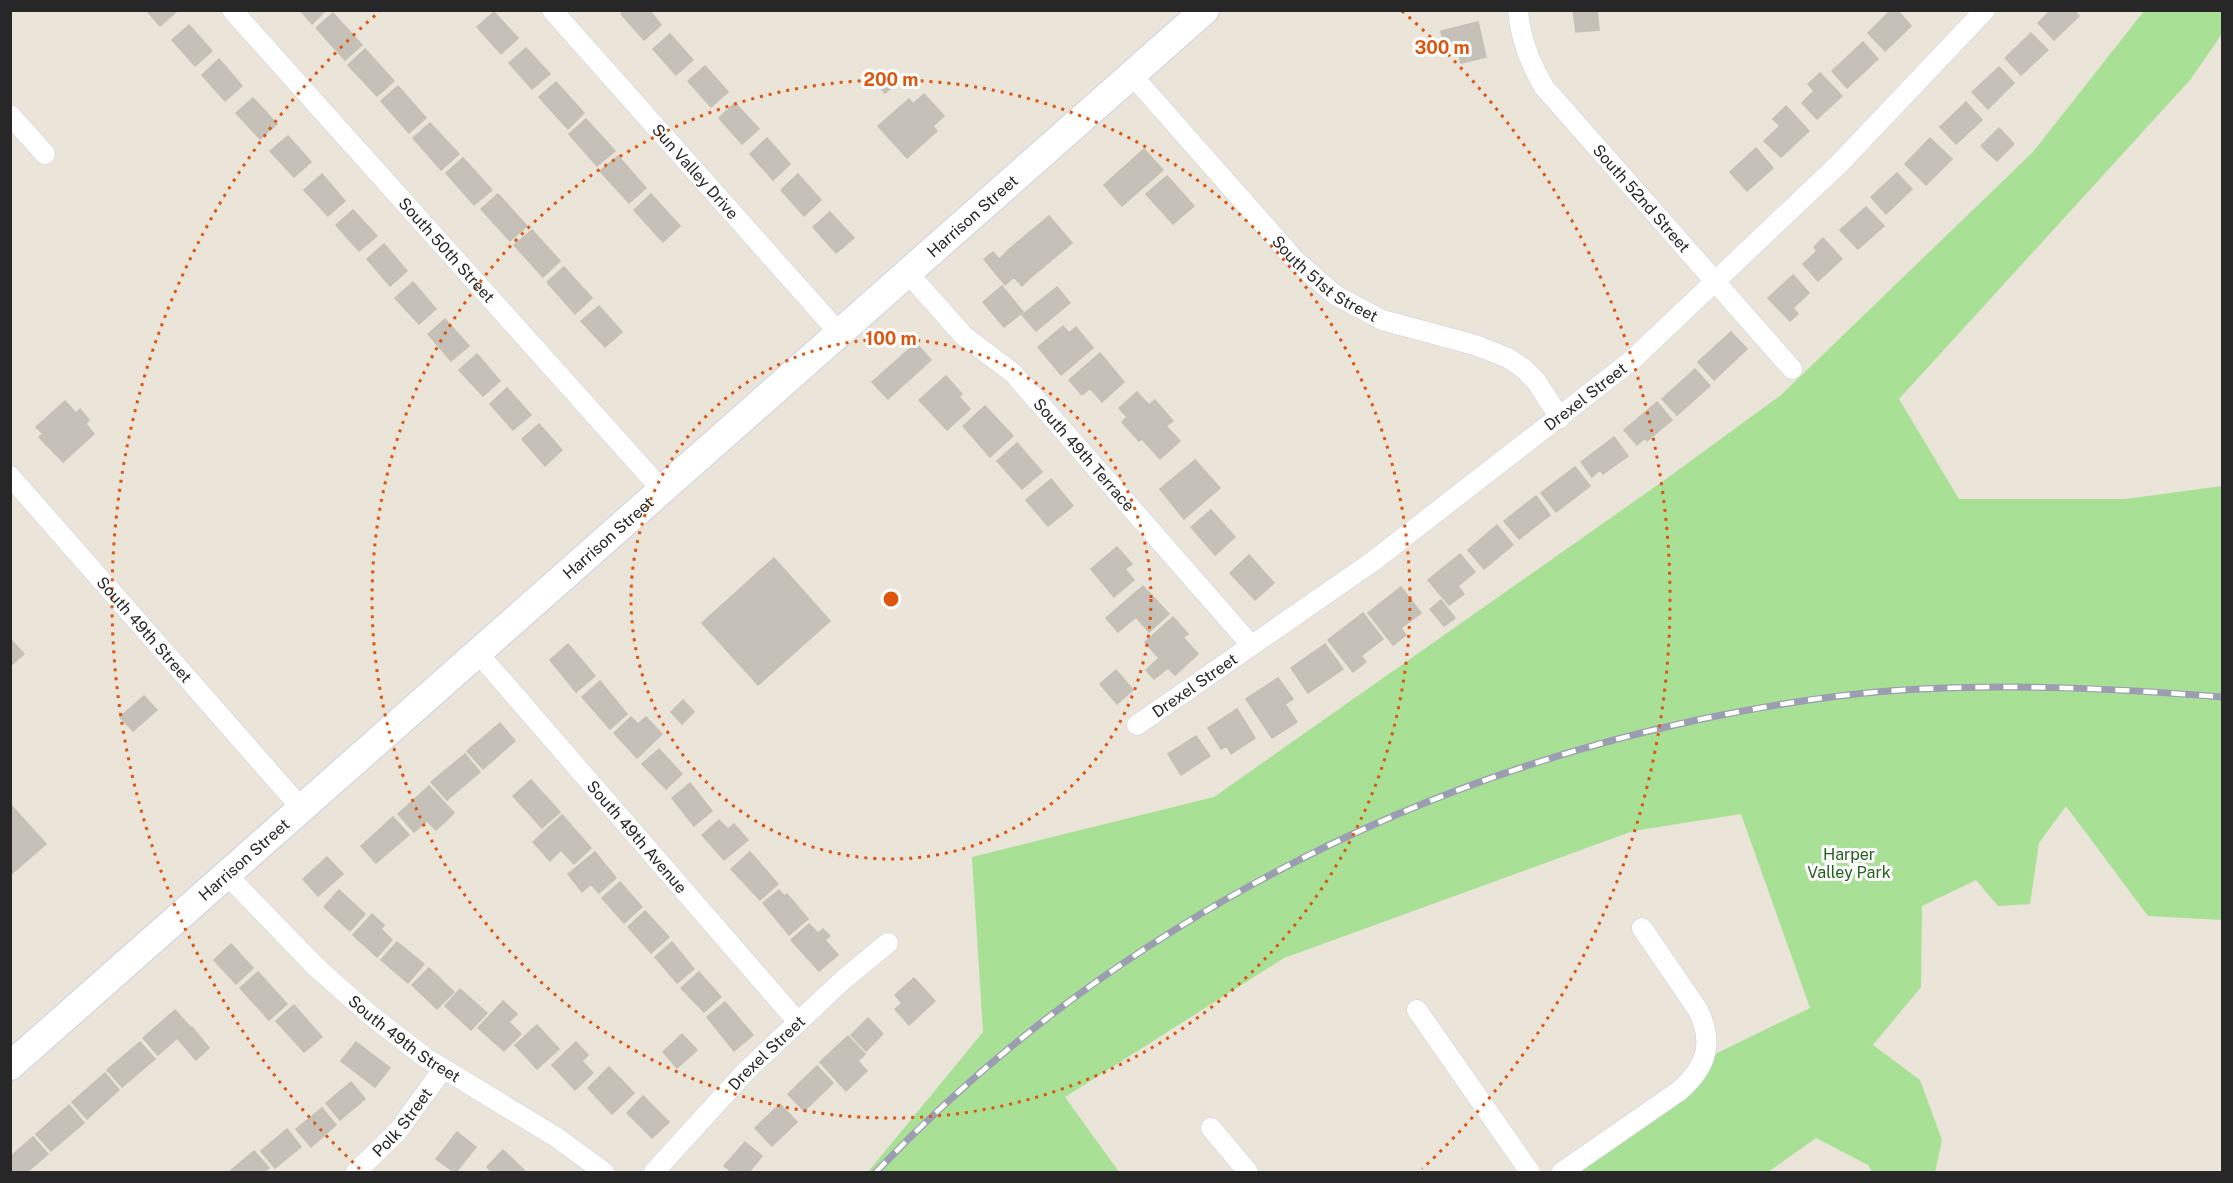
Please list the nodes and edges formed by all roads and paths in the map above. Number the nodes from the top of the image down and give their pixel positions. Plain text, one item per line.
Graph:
1 (232, 10) edge
2 (552, 10) edge
3 (1205, 10) edge
4 (1518, 10) edge
5 (1985, 10) edge
6 (1132, 75) junction
7 (10, 115) edge
8 (45, 154) dead end
9 (908, 273) junction
10 (1715, 282) junction
11 (840, 334) junction
12 (1792, 369) dead end
13 (1560, 418) junction
14 (10, 476) edge
15 (662, 490) junction
16 (1251, 645) junction
17 (478, 653) junction
18 (1137, 725) dead end
19 (302, 808) junction
20 (227, 875) junction
21 (1642, 928) dead end
22 (888, 943) dead end
23 (1417, 1010) dead end
24 (797, 1021) junction
25 (10, 1066) edge
26 (444, 1069) junction
27 (1211, 1128) dead end
28 (356, 1173) edge
29 (604, 1173) edge
30 (654, 1173) edge
31 (1248, 1173) edge
32 (1530, 1173) edge
33 (1562, 1173) edge

1 - 15 street, South 50th Street
2 - 11 street, Sun Valley Drive
3 - 6 main road, Harrison Street
4 - 10 street, South 52nd Street
5 - 10 street, Drexel Street
6 - 9 main road, Harrison Street
6 - 13 street, South 51st Street
7 - 8 street
9 - 11 main road, Harrison Street
9 - 16 street, South 49th Terrace
10 - 12 street, South 52nd Street
10 - 13 street, Drexel Street
11 - 15 main road, Harrison Street
13 - 16 street, Drexel Street
14 - 19 street, South 49th Street
15 - 17 main road, Harrison Street
16 - 18 street, Drexel Street
17 - 19 main road, Harrison Street
17 - 24 street, South 49th Avenue
19 - 20 main road, Harrison Street
20 - 25 main road, Harrison Street
20 - 26 street, South 49th Street
21 - 33 street
22 - 24 street, Drexel Street
23 - 32 street
24 - 30 street, Drexel Street
26 - 28 street, Polk Street
26 - 29 street, South 49th Street
27 - 31 street

